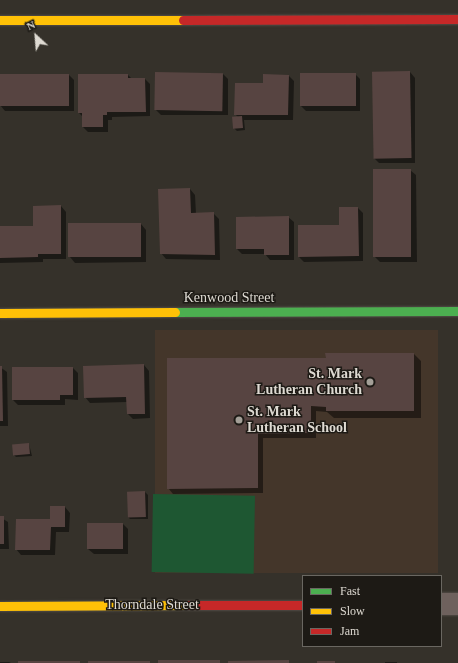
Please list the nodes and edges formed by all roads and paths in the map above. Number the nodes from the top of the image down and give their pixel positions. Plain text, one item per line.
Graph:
1 (458, 19) edge
2 (0, 20) edge
3 (458, 311) edge
4 (0, 313) edge
5 (442, 604) edge
6 (458, 604) edge
7 (302, 605) edge
8 (0, 606) edge

1 - 2 street
3 - 4 street, Kenwood Street
5 - 6 street
7 - 8 street, Thorndale Street

